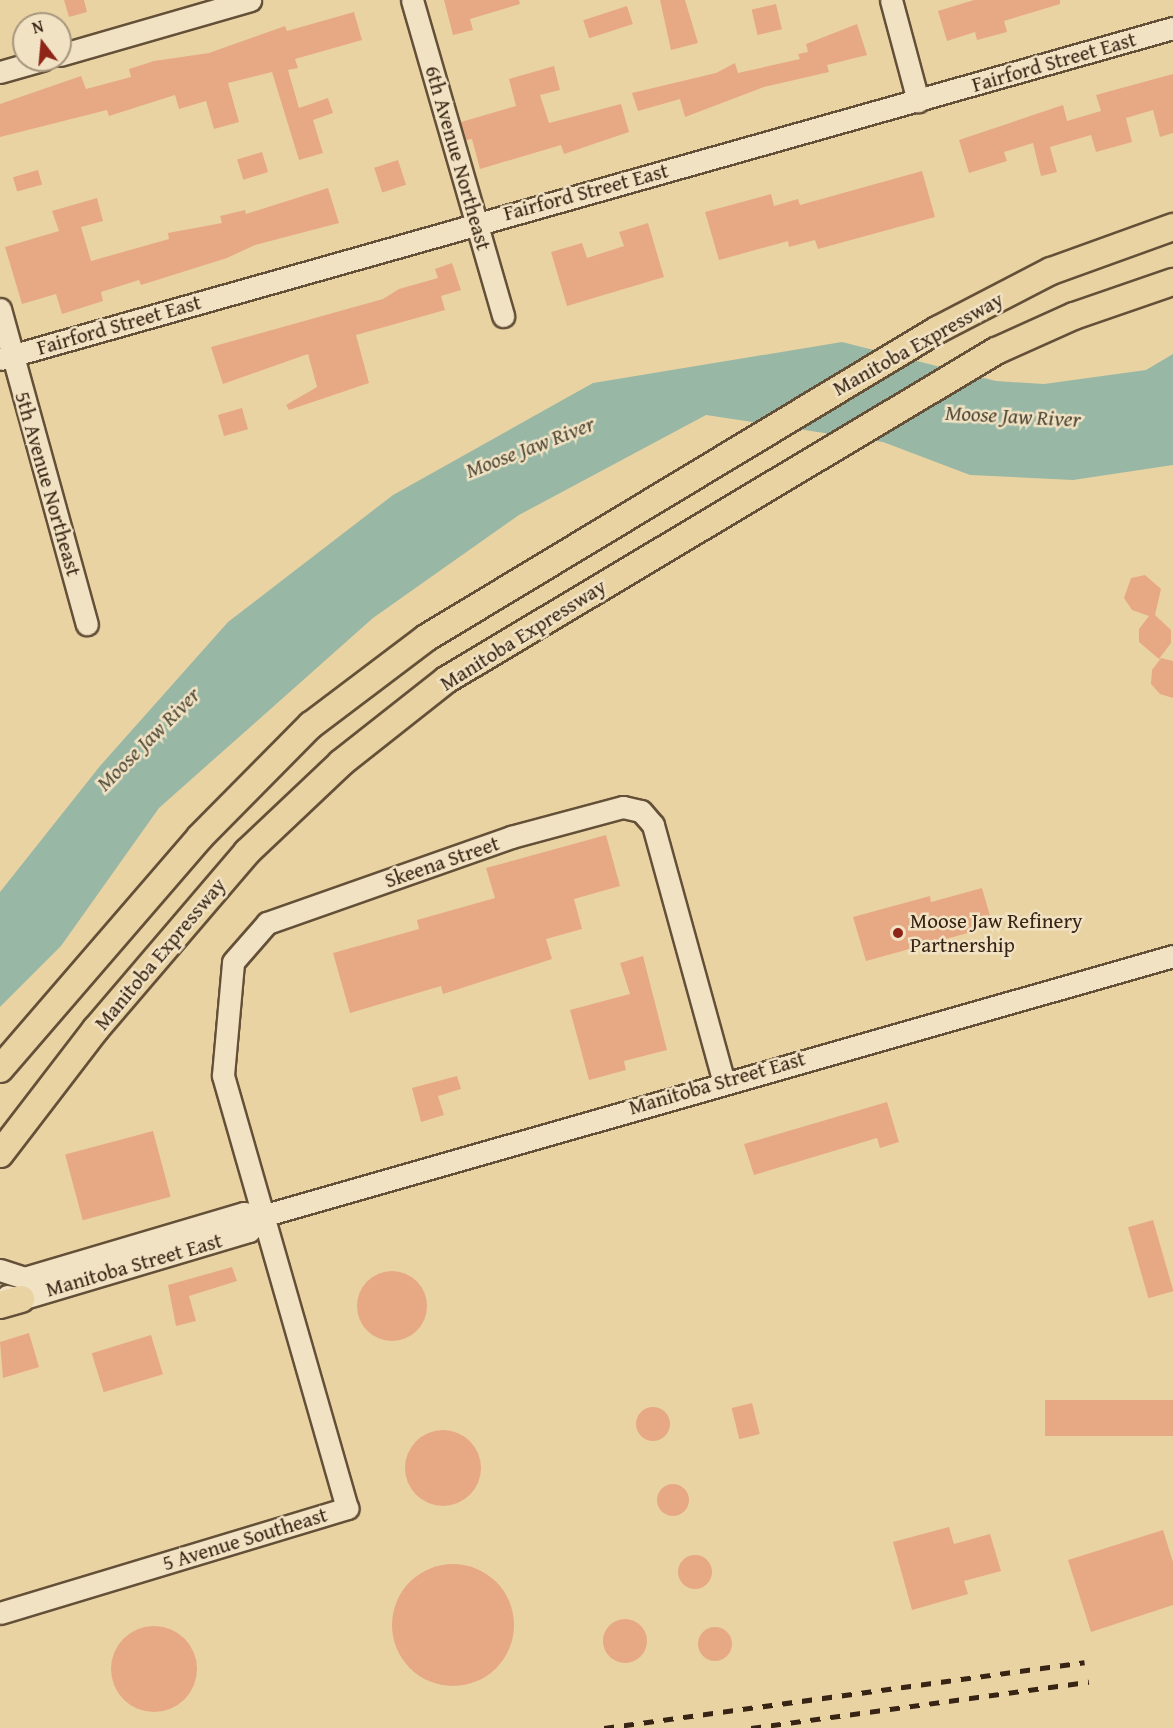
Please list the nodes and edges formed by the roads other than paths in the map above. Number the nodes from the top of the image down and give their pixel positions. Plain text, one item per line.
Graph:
1 (250, 0) edge
2 (412, 0) edge
3 (891, 0) edge
4 (1173, 28) edge
5 (72, 52) edge
6 (918, 101) junction
7 (476, 222) junction
8 (1173, 226) edge
9 (1173, 282) edge
10 (0, 309) edge
11 (503, 316) dead end
12 (6, 357) edge
13 (87, 624) dead end
14 (1173, 956) edge
15 (0, 1069) edge
16 (723, 1080) junction
17 (0, 1154) edge
18 (263, 1221) junction
19 (0, 1270) edge
20 (7, 1299) edge
21 (0, 1613) edge

1 - 5 street
2 - 7 street, 6th Avenue Northeast
3 - 6 street
4 - 6 street, Fairford Street East
6 - 7 street, Fairford Street East
7 - 11 street, 6th Avenue Northeast
7 - 12 street, Fairford Street East
8 - 15 main road, Manitoba Expressway
9 - 17 main road, Manitoba Expressway
10 - 12 street, 5th Avenue Northeast
12 - 13 street, 5th Avenue Northeast
14 - 16 street, Manitoba Street East
16 - 18 street, Manitoba Street East
16 - 18 street, Skeena Street
18 - 19 street, Manitoba Street East
18 - 20 street, Manitoba Street East
18 - 21 street, 5 Avenue Southeast

